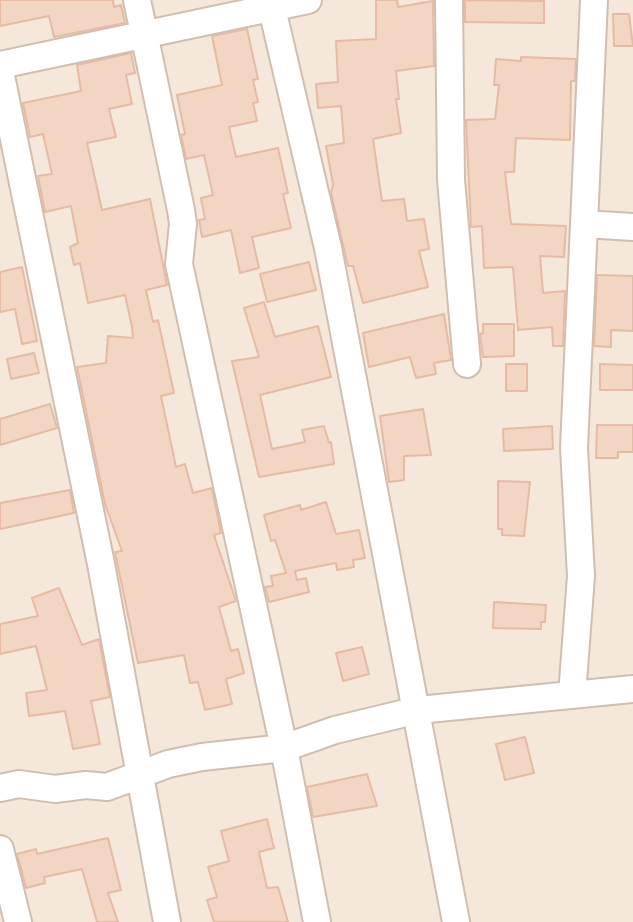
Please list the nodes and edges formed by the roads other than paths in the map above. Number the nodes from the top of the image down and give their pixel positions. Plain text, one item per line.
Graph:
1 (137, 0) edge
2 (308, 0) edge
3 (449, 0) edge
4 (594, 0) edge
5 (271, 4) edge
6 (142, 36) junction
7 (0, 68) edge
8 (583, 224) junction
9 (633, 227) edge
10 (467, 364) dead end
11 (633, 690) edge
12 (572, 695) junction
13 (418, 710) junction
14 (284, 748) junction
15 (141, 775) junction
16 (0, 788) edge
17 (0, 849) edge
18 (18, 922) edge
19 (167, 922) edge
20 (317, 922) edge
21 (456, 922) edge

1 - 6 street
2 - 5 street
3 - 10 street
4 - 8 street
5 - 6 street
5 - 13 street
6 - 7 street
6 - 14 street
7 - 15 street
8 - 9 street
8 - 12 street
11 - 12 street
12 - 13 street
13 - 14 street
13 - 21 street
14 - 15 street
14 - 20 street
15 - 16 street
15 - 19 street
17 - 18 street

